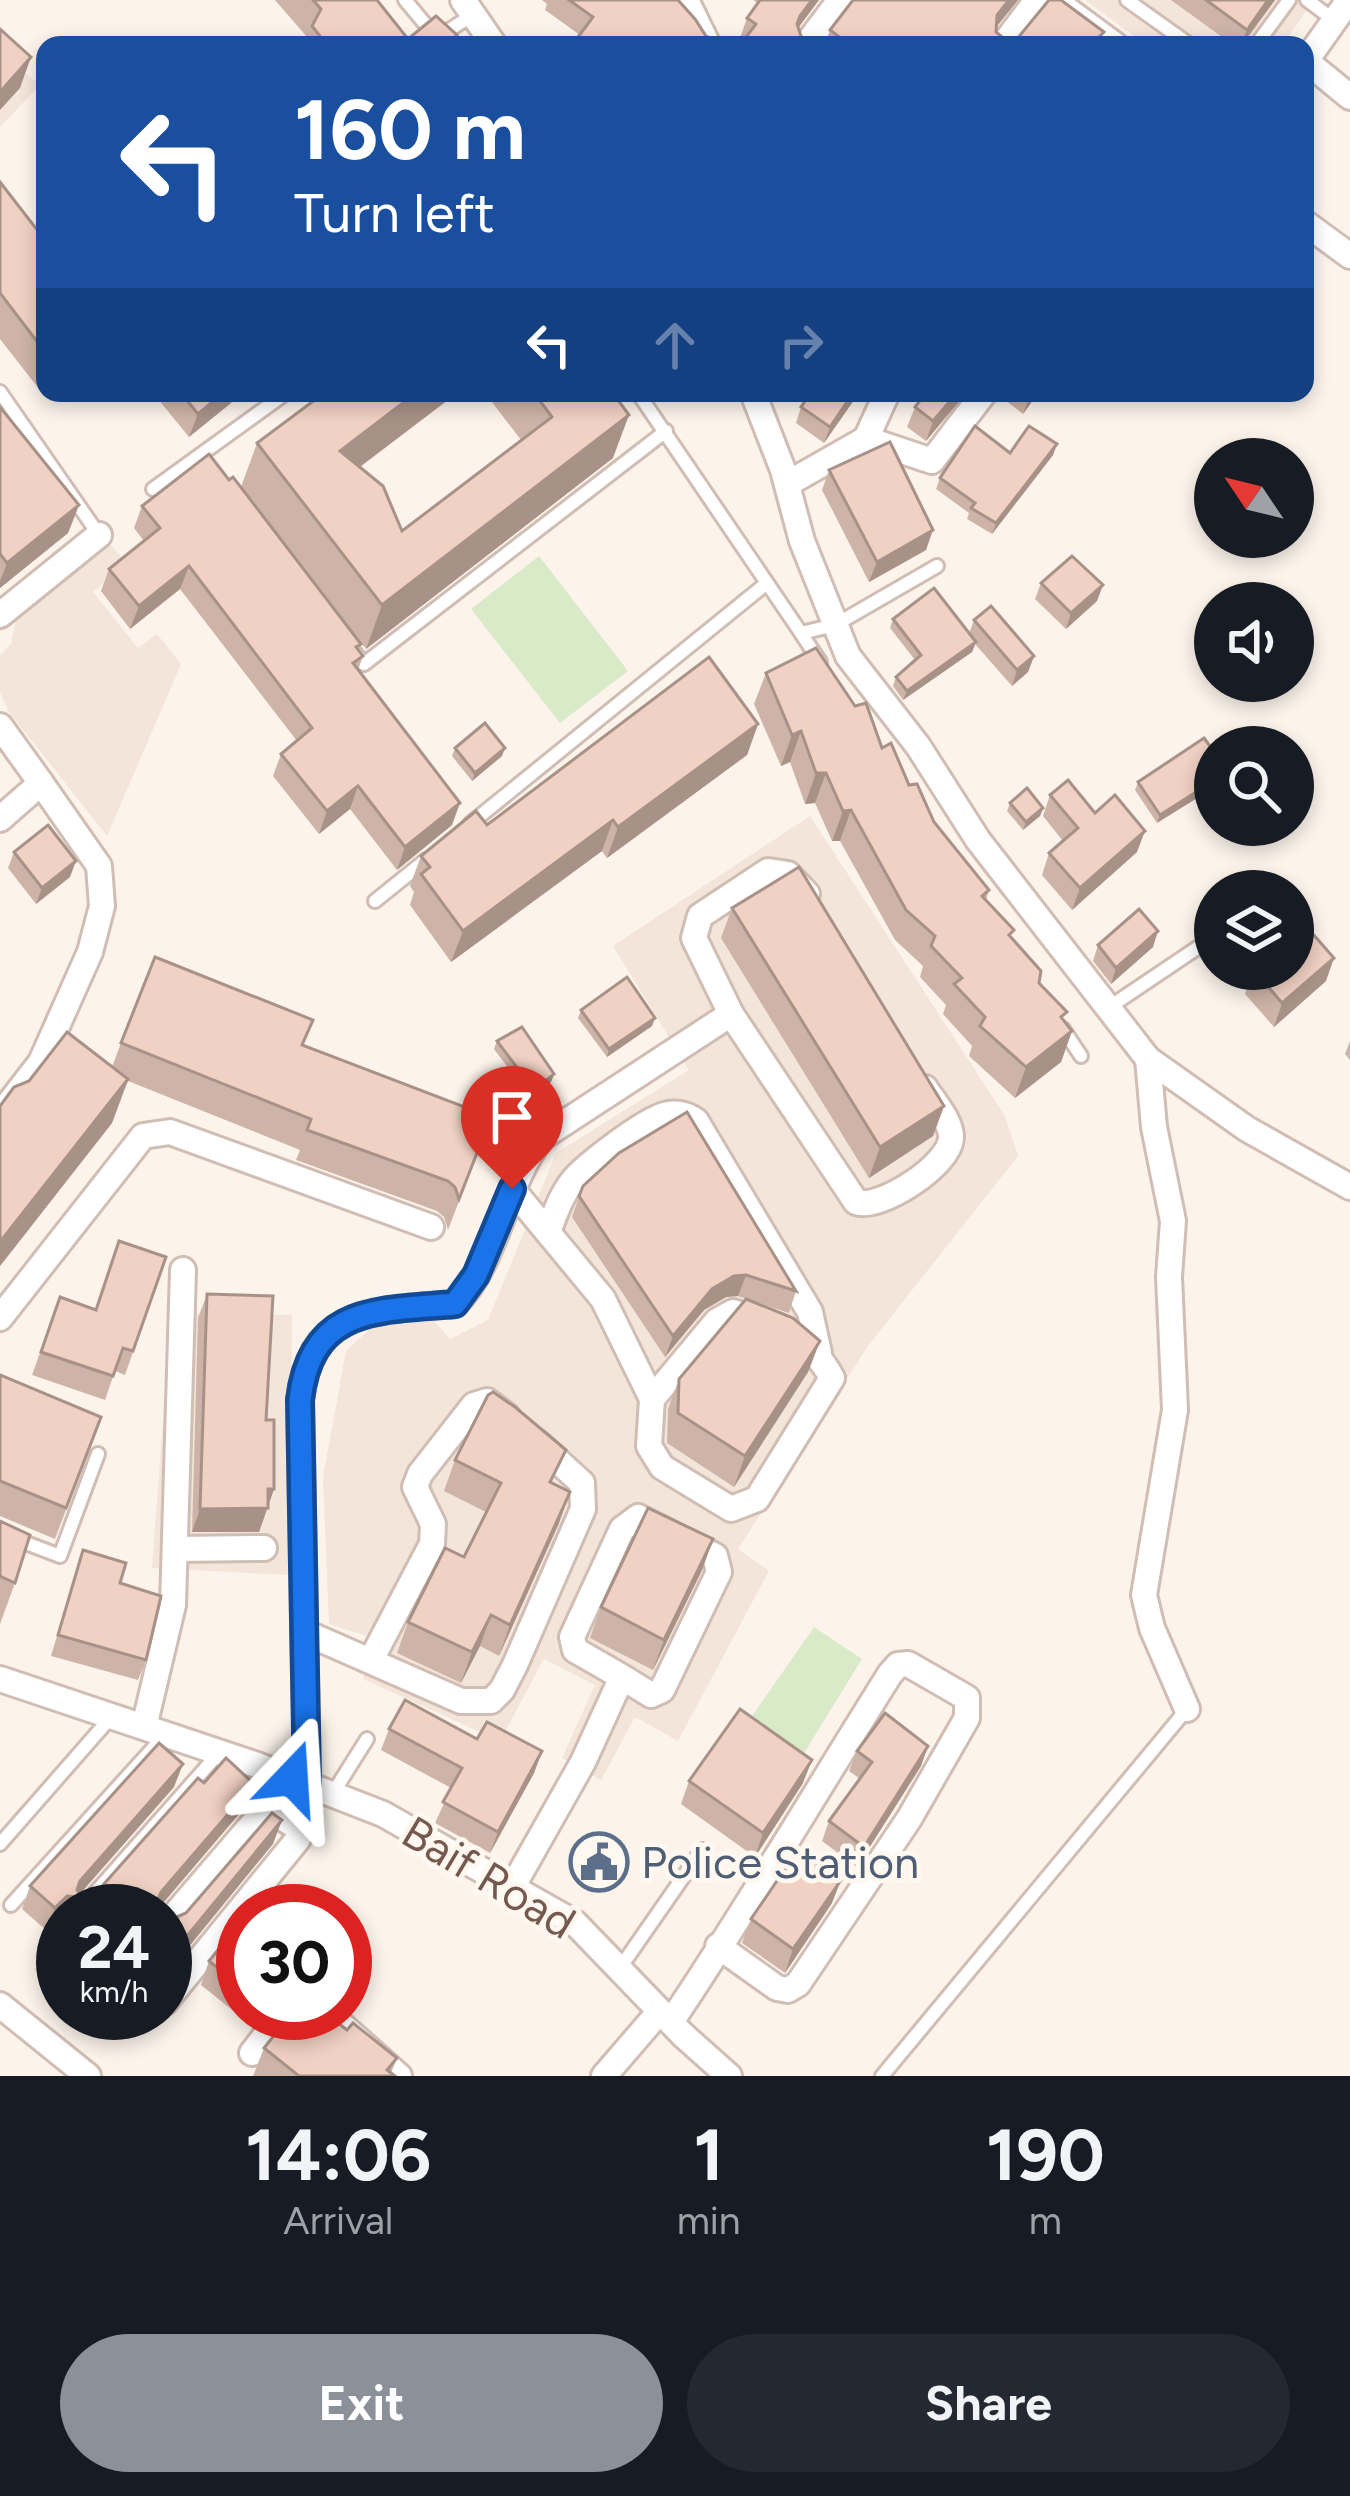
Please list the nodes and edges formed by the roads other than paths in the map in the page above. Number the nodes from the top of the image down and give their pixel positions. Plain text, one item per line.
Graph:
1 (405, 0) edge
2 (686, 0) edge
3 (841, 0) edge
4 (1037, 0) edge
5 (1054, 0) edge
6 (1127, 0) edge
7 (1289, 0) edge
8 (1306, 0) edge
9 (469, 7) edge
10 (1342, 10) edge
11 (435, 36) edge
12 (443, 36) edge
13 (488, 36) edge
14 (704, 36) edge
15 (813, 36) edge
16 (1010, 36) edge
17 (1103, 36) edge
18 (1177, 36) edge
19 (1263, 36) edge
20 (1314, 49) edge
21 (1314, 68) edge
22 (1350, 97) edge
23 (1314, 230) edge
24 (1350, 256) edge
25 (0, 392) edge
26 (273, 402) edge
27 (646, 402) edge
28 (757, 402) edge
29 (883, 402) edge
30 (977, 402) edge
31 (666, 431) junction
32 (866, 439) junction
33 (202, 453) junction
34 (215, 471) edge
35 (787, 484) junction
36 (153, 489) dead end
37 (99, 535) joint
38 (938, 566) dead end
39 (767, 583) junction
40 (0, 614) edge
41 (835, 625) junction
42 (337, 629) edge
43 (800, 633) junction
44 (826, 671) edge
45 (0, 726) edge
46 (41, 783) junction
47 (0, 819) edge
48 (464, 829) edge
49 (446, 843) edge
50 (375, 901) dead end
51 (817, 910) edge
52 (1194, 950) edge
53 (1107, 1009) junction
54 (731, 1014) junction
55 (1056, 1018) edge
56 (1081, 1056) dead end
57 (1148, 1060) junction
58 (912, 1067) edge
59 (0, 1115) edge
60 (1350, 1187) edge
61 (512, 1189) junction
62 (431, 1227) dead end
63 (548, 1232) junction
64 (183, 1270) dead end
65 (0, 1318) edge
66 (820, 1354) junction
67 (652, 1400) junction
68 (98, 1454) edge
69 (0, 1533) edge
70 (264, 1548) dead end
71 (175, 1549) junction
72 (304, 1632) junction
73 (371, 1660) junction
74 (622, 1677) junction
75 (0, 1679) edge
76 (1187, 1709) joint
77 (112, 1715) junction
78 (155, 1731) junction
79 (368, 1739) dead end
80 (218, 1754) junction
81 (299, 1781) junction
82 (333, 1792) junction
83 (267, 1808) junction
84 (0, 1844) edge
85 (702, 1850) dead end
86 (103, 1884) edge
87 (513, 1886) junction
88 (192, 1895) edge
89 (11, 1905) dead end
90 (718, 1946) junction
91 (620, 1968) junction
92 (192, 1969) edge
93 (0, 2005) edge
94 (665, 2016) junction
95 (261, 2040) edge
96 (358, 2040) edge
97 (251, 2053) dead end
98 (88, 2076) edge
99 (399, 2076) edge
100 (604, 2076) edge
101 (729, 2076) edge
102 (882, 2076) edge

1 - 11 lane
2 - 14 street
3 - 15 street
4 - 16 street
5 - 17 street
6 - 18 lane
7 - 19 lane
8 - 10 lane
9 - 12 lane
9 - 13 street
10 - 20 street
21 - 22 street
23 - 24 street
25 - 37 lane
26 - 33 lane
27 - 31 lane
28 - 35 street
29 - 32 street
30 - 32 street
31 - 39 lane
31 - 42 lane
32 - 35 street
33 - 34 lane
33 - 36 lane
35 - 41 street
37 - 40 street
38 - 41 lane
39 - 43 lane
39 - 48 lane
41 - 43 lane
41 - 53 street
43 - 44 lane
45 - 46 street
46 - 47 street
46 - 59 street
49 - 50 lane
51 - 54 street
52 - 53 lane
53 - 57 street
54 - 58 street
54 - 61 street
55 - 56 lane
57 - 60 street
57 - 76 street
61 - 63 street
61 - 72 street
62 - 65 street
63 - 66 street
63 - 67 street
64 - 71 street
66 - 67 street
66 - 67 street
68 - 69 lane
70 - 71 street
71 - 78 street
72 - 73 street
72 - 81 street
73 - 73 street
74 - 74 street
74 - 87 street
75 - 77 street, Baif Road
76 - 102 lane
77 - 78 street, Baif Road
77 - 84 lane
78 - 80 street, Baif Road
78 - 89 lane
79 - 82 lane
80 - 81 street, Baif Road
80 - 86 lane
81 - 82 street, Baif Road
81 - 83 street
82 - 87 street, Baif Road
83 - 88 street
83 - 92 street
85 - 91 lane
87 - 91 street, Baif Road
90 - 90 street
90 - 94 street
91 - 94 street, Baif Road
93 - 98 street
94 - 100 street
94 - 101 street, Baif Road
95 - 97 street
96 - 99 street

